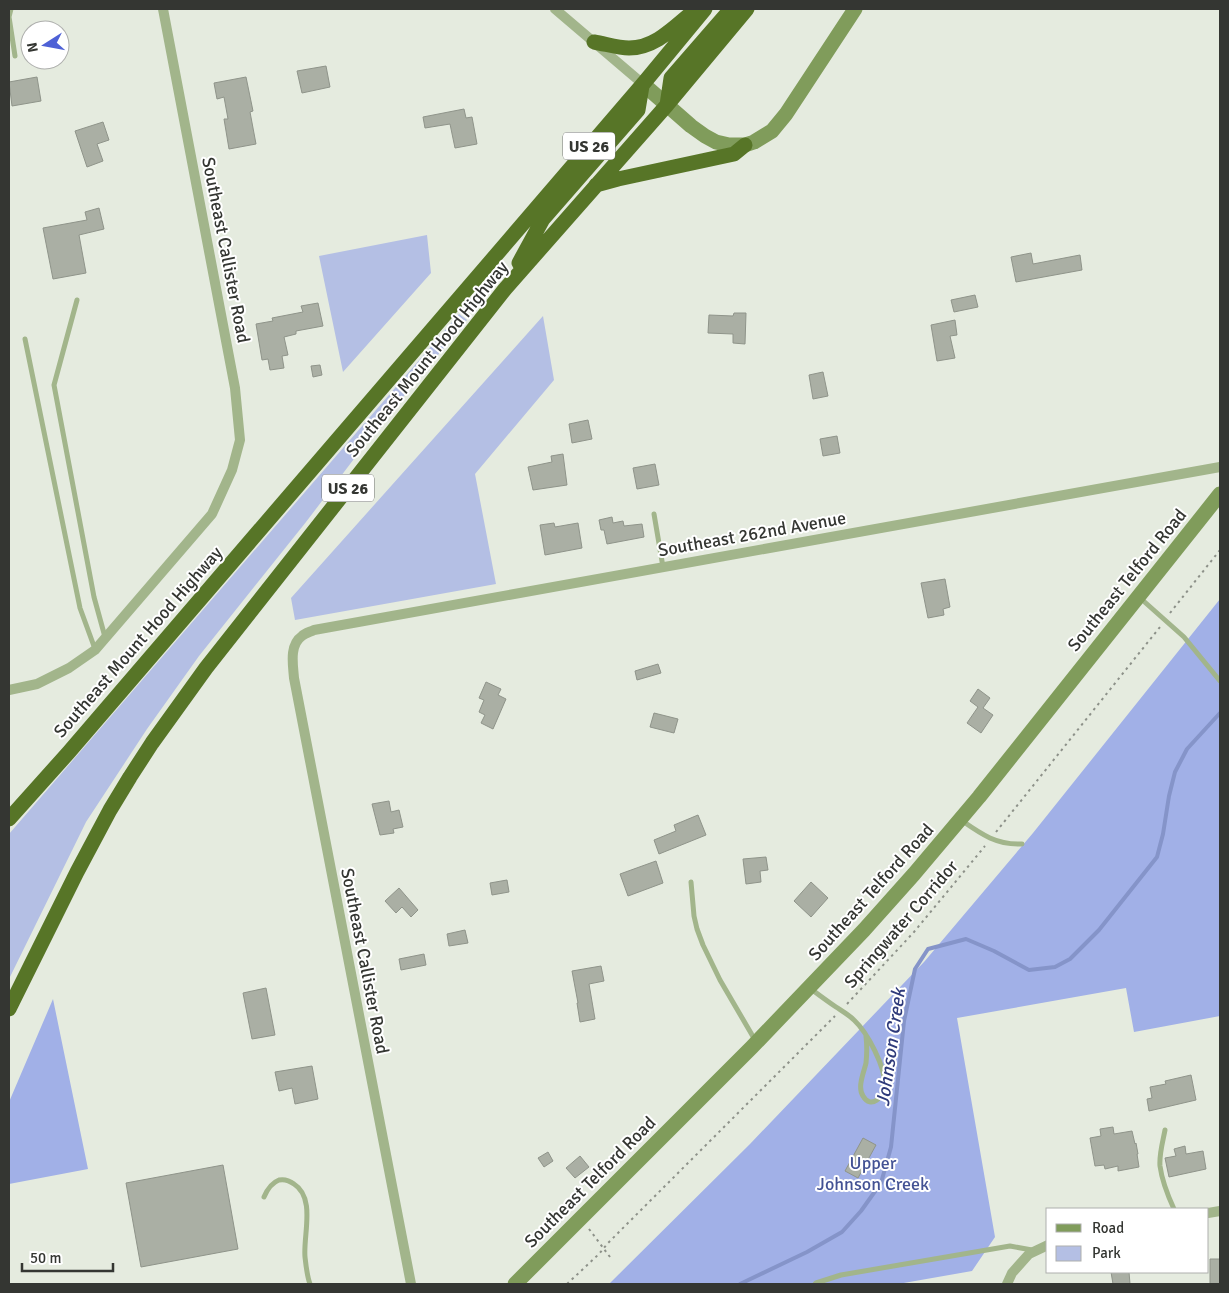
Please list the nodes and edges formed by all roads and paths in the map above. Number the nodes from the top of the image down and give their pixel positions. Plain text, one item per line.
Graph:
1 (11, 9) edge
2 (163, 9) edge
3 (556, 9) edge
4 (696, 9) edge
5 (705, 9) edge
6 (731, 9) edge
7 (748, 9) edge
8 (855, 9) edge
9 (594, 42) junction
10 (16, 56) dead end
11 (643, 84) junction
12 (667, 105) junction
13 (744, 145) junction
14 (595, 186) junction
15 (505, 289) junction
16 (78, 300) dead end
17 (25, 339) dead end
18 (1220, 467) edge
19 (1220, 494) edge
20 (654, 514) dead end
21 (1220, 550) edge
22 (663, 567) junction
23 (1138, 597) junction
24 (1165, 620) junction
25 (105, 638) junction
26 (295, 644) joint
27 (95, 650) junction
28 (1220, 681) edge
29 (9, 690) edge
30 (9, 819) edge
31 (960, 820) junction
32 (990, 839) junction
33 (1022, 844) dead end
34 (691, 882) dead end
35 (809, 988) junction
36 (9, 1010) edge
37 (841, 1010) junction
38 (866, 1036) junction
39 (757, 1042) junction
40 (1165, 1130) dead end
41 (264, 1198) dead end
42 (1174, 1208) edge
43 (580, 1218) junction
44 (1046, 1246) edge
45 (604, 1249) junction
46 (1036, 1250) junction
47 (610, 1257) dead end
48 (310, 1284) edge
49 (411, 1284) edge
50 (515, 1284) edge
51 (567, 1284) edge
52 (815, 1284) edge
53 (1007, 1284) edge

1 - 10 lane
2 - 25 street, Southeast Callister Road
3 - 9 street
4 - 9 highway
5 - 11 highway, Southeast Mount Hood Highway / US 26
6 - 12 highway
7 - 12 highway, Southeast Mount Hood Highway / US 26
8 - 13 street
9 - 11 street
11 - 12 street
11 - 15 highway
11 - 30 highway, Southeast Mount Hood Highway / US 26
12 - 13 street
12 - 14 highway, Southeast Mount Hood Highway / US 26
13 - 14 highway
14 - 15 highway, Southeast Mount Hood Highway / US 26
15 - 36 highway, Southeast Mount Hood Highway / US 26
16 - 25 lane
17 - 27 lane
18 - 22 street, Southeast 262nd Avenue
19 - 23 street, Southeast Telford Road
20 - 22 lane
21 - 24 path, Springwater Corridor
22 - 26 street, Southeast 262nd Avenue
23 - 24 lane
23 - 31 street, Southeast Telford Road
24 - 28 lane
24 - 32 path, Springwater Corridor
25 - 27 street
26 - 49 street, Southeast Callister Road
27 - 29 street
31 - 32 lane
31 - 35 street, Southeast Telford Road
32 - 33 lane
32 - 37 path, Springwater Corridor
34 - 39 lane
35 - 37 lane
35 - 39 street, Southeast Telford Road
37 - 38 lane
37 - 45 path, Springwater Corridor
38 - 38 lane
39 - 43 street, Southeast Telford Road
40 - 42 lane
41 - 48 lane
43 - 45 path
43 - 50 street, Southeast Telford Road
44 - 46 street
45 - 47 path
45 - 51 path, Springwater Corridor
46 - 52 lane
46 - 53 street

